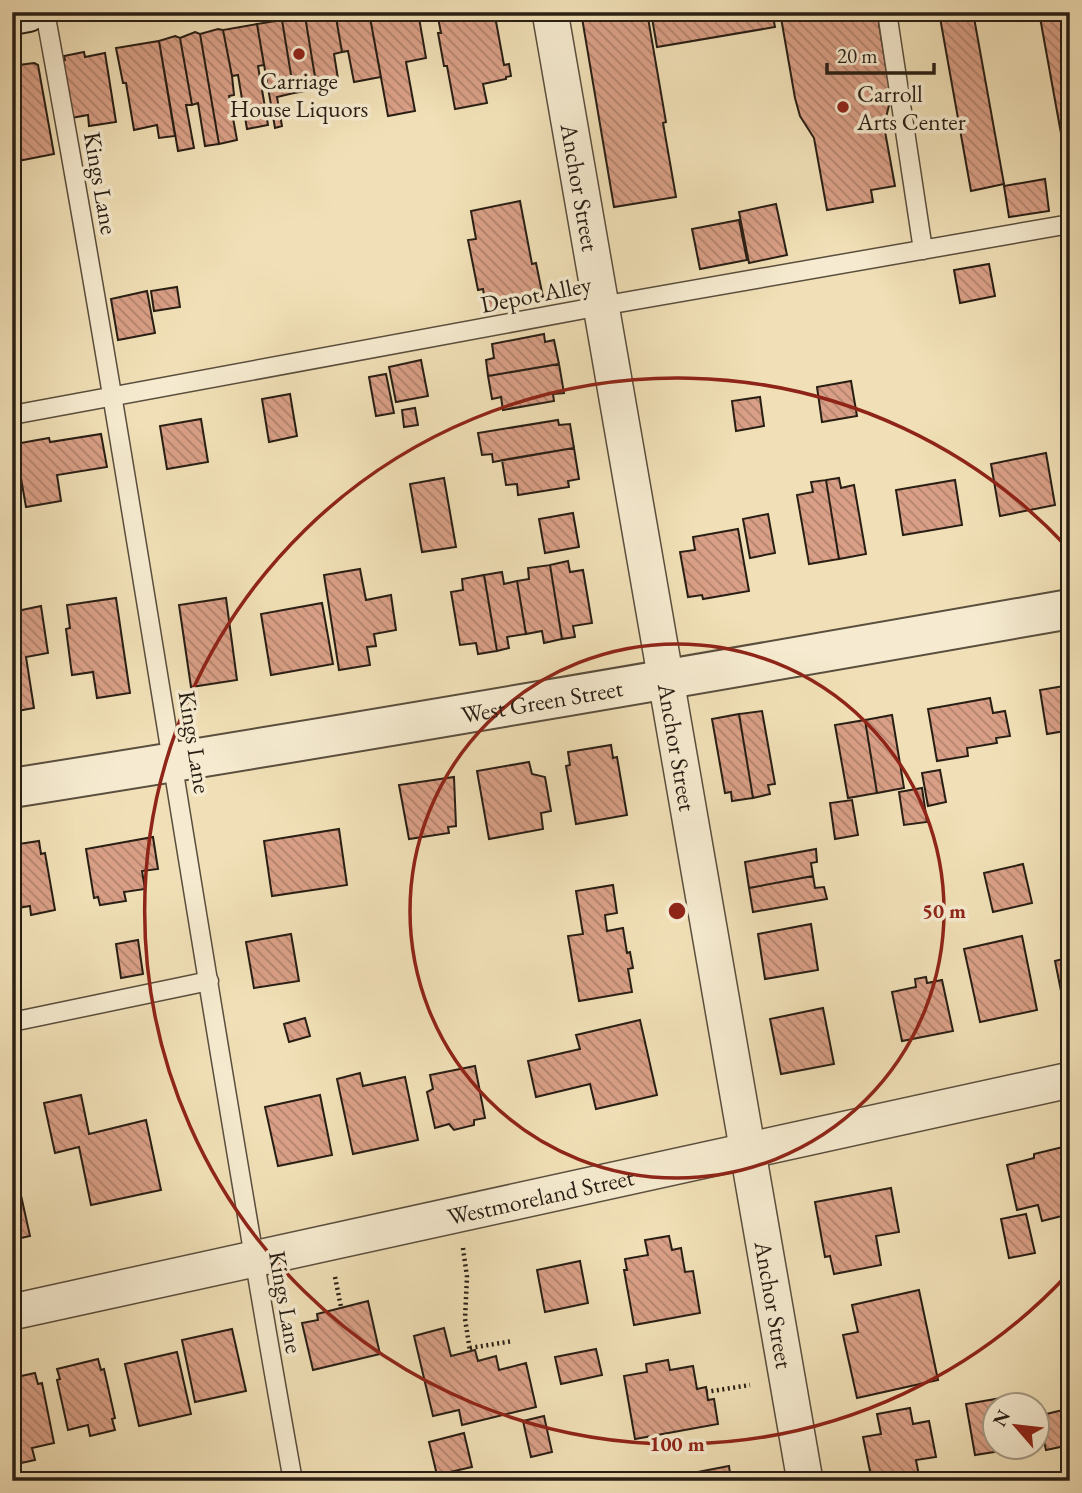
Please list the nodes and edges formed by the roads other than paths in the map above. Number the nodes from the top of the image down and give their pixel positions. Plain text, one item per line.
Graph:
1 (29, 12) edge
2 (45, 12) edge
3 (550, 12) edge
4 (887, 12) edge
5 (12, 15) edge
6 (1070, 224) edge
7 (923, 250) junction
8 (601, 306) junction
9 (114, 398) junction
10 (12, 415) edge
11 (1070, 609) edge
12 (667, 680) junction
13 (174, 762) junction
14 (12, 788) edge
15 (209, 981) junction
16 (12, 1022) edge
17 (1070, 1080) edge
18 (748, 1149) junction
19 (253, 1260) junction
20 (16, 1298) edge
21 (293, 1481) edge
22 (805, 1481) edge

1 - 5 street
2 - 9 lane, Kings Lane
3 - 8 street, Anchor Street
4 - 7 lane
6 - 7 lane, Depot Alley
7 - 8 lane, Depot Alley
8 - 9 lane, Depot Alley
8 - 12 street, Anchor Street
9 - 10 lane, Depot Alley
9 - 13 lane, Kings Lane
11 - 12 street, West Green Street
12 - 13 street, West Green Street
12 - 18 street, Anchor Street
13 - 14 street, West Green Street
13 - 15 lane, Kings Lane
15 - 16 lane
15 - 19 lane, Kings Lane
17 - 18 street, Westmoreland Street
18 - 19 street, Westmoreland Street
18 - 22 street, Anchor Street
19 - 20 street, Westmoreland Street
19 - 21 lane, Kings Lane

